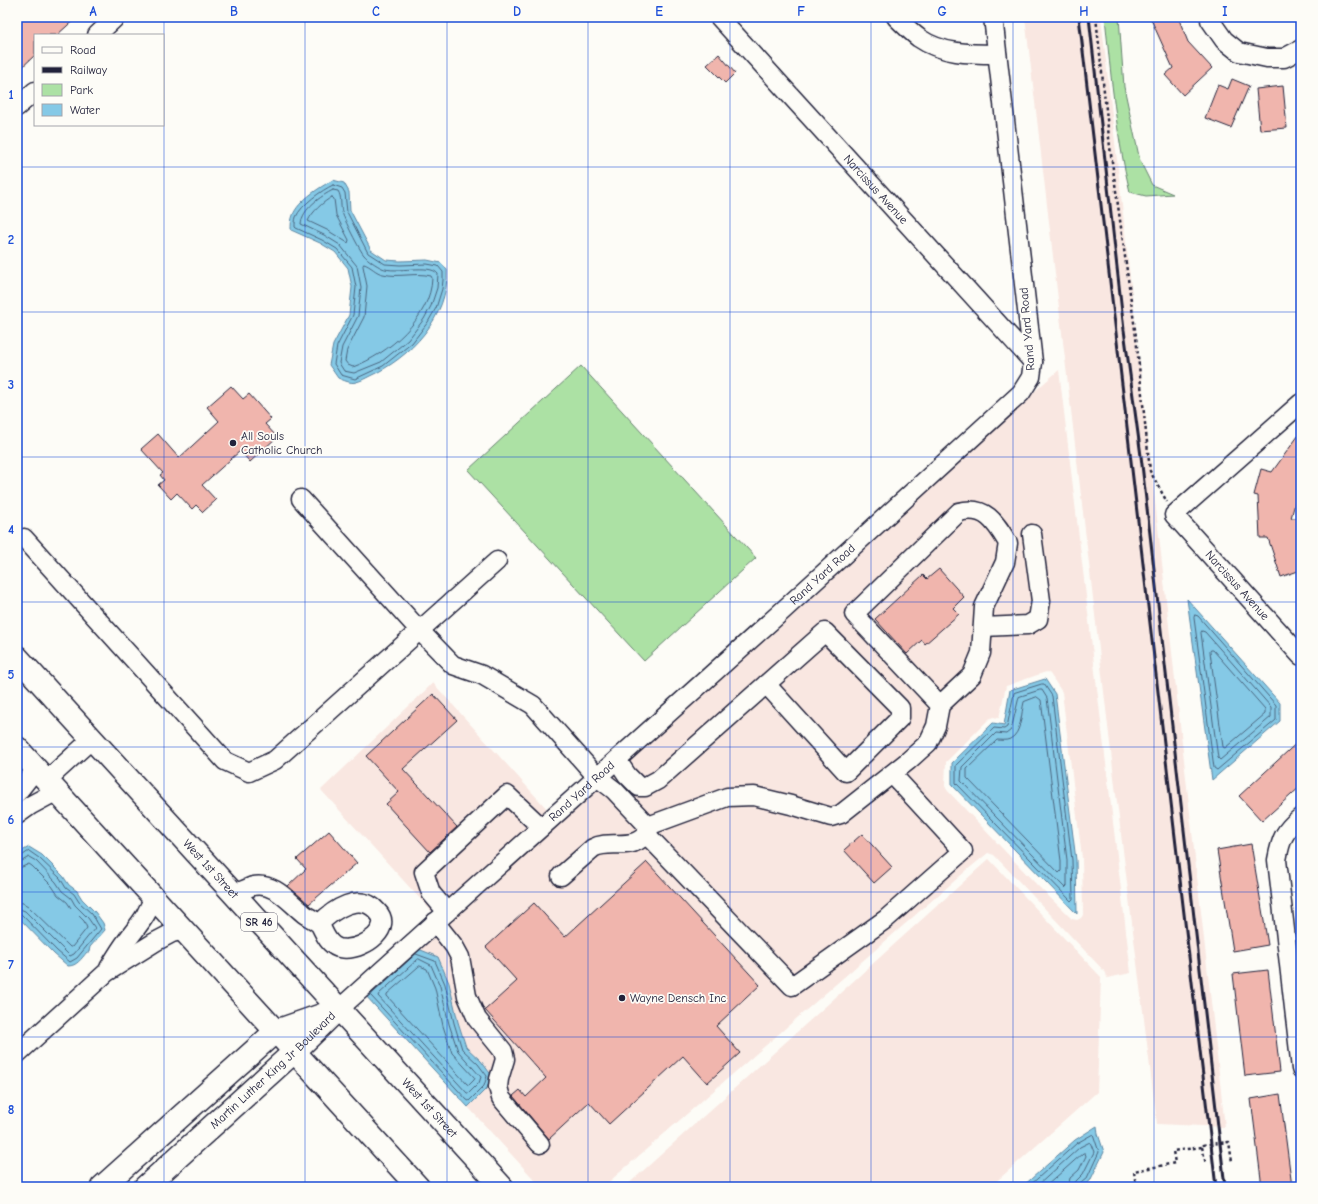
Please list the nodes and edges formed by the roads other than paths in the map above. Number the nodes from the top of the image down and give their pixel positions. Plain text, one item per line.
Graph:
1 (116, 17) edge
2 (719, 17) edge
3 (896, 17) edge
4 (992, 17) edge
5 (1210, 17) edge
6 (98, 34) edge
7 (1301, 49) edge
8 (997, 54) junction
9 (34, 93) edge
10 (17, 108) edge
11 (1033, 362) junction
12 (1301, 403) edge
13 (301, 499) dead end
14 (1032, 534) dead end
15 (24, 538) dead end
16 (497, 561) dead end
17 (982, 627) junction
18 (420, 631) junction
19 (1301, 656) edge
20 (17, 657) edge
21 (766, 684) junction
22 (940, 705) junction
23 (92, 739) junction
24 (17, 748) edge
25 (617, 760) junction
26 (892, 774) junction
27 (597, 777) junction
28 (46, 780) junction
29 (17, 793) edge
30 (17, 815) edge
31 (1301, 817) edge
32 (541, 827) junction
33 (647, 830) junction
34 (561, 876) dead end
35 (234, 894) junction
36 (153, 896) junction
37 (441, 917) junction
38 (319, 924) junction
39 (184, 930) junction
40 (378, 934) junction
41 (398, 956) junction
42 (107, 972) junction
43 (338, 1009) junction
44 (276, 1030) junction
45 (20, 1045) edge
46 (295, 1051) junction
47 (1301, 1069) edge
48 (540, 1144) dead end
49 (102, 1187) edge
50 (145, 1187) edge
51 (418, 1187) edge
52 (502, 1187) edge

1 - 6 street
2 - 11 street, Narcissus Avenue
3 - 8 street
4 - 8 street, Rand Yard Road
5 - 7 street
8 - 11 street, Rand Yard Road
9 - 10 street
11 - 25 street, Rand Yard Road
12 - 19 street, Narcissus Avenue
13 - 18 street
14 - 17 street
15 - 18 street
16 - 18 street
17 - 22 street
17 - 22 street
18 - 27 street
20 - 23 main road, West 1st Street / SR 46
21 - 21 street
21 - 25 street
22 - 26 street
23 - 28 street
23 - 35 main road, West 1st Street / SR 46
24 - 28 main road
25 - 27 street, Rand Yard Road
26 - 33 street
26 - 33 street
27 - 32 street, Rand Yard Road
27 - 33 street
28 - 29 street
28 - 30 street
28 - 36 main road
31 - 47 street
32 - 37 street, Rand Yard Road
32 - 37 street
33 - 34 street
35 - 38 street
35 - 43 main road, West 1st Street / SR 46
36 - 39 main road
36 - 42 street
37 - 41 street, Rand Yard Road
37 - 48 street
38 - 40 street
38 - 40 street
39 - 42 street
39 - 44 main road
40 - 41 street
41 - 43 street, Rand Yard Road
42 - 45 street
43 - 44 main road, Martin Luther King Jr Boulevard
43 - 46 main road, Martin Luther King Jr Boulevard
43 - 52 main road, West 1st Street / SR 46
44 - 46 main road
44 - 49 main road, Martin Luther King Jr Boulevard
46 - 50 main road, Martin Luther King Jr Boulevard
46 - 51 main road

